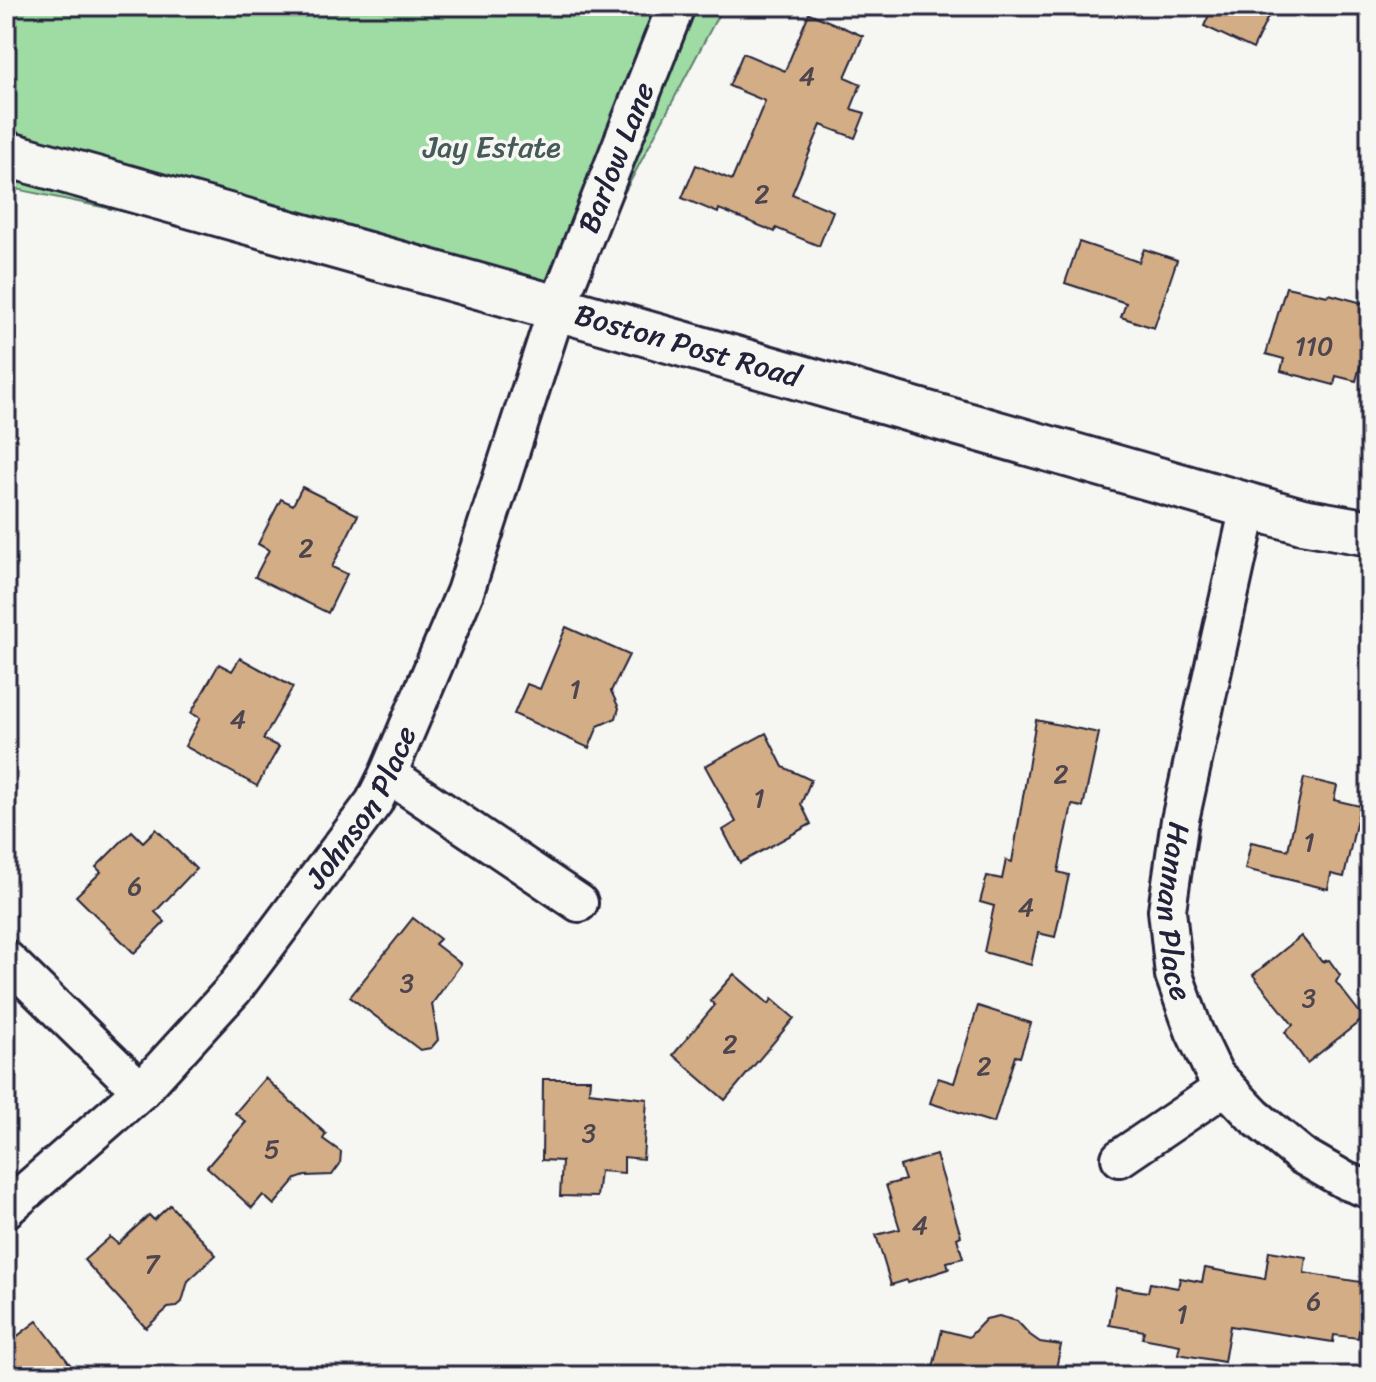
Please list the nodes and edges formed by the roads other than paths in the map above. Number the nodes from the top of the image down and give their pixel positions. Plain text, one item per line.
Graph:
1 (676, 6) edge
2 (6, 154) edge
3 (557, 308) junction
4 (1249, 506) junction
5 (1370, 533) edge
6 (388, 774) junction
7 (579, 903) dead end
8 (6, 959) edge
9 (1226, 1086) junction
10 (141, 1091) junction
11 (1120, 1158) dead end
12 (1370, 1190) edge
13 (6, 1209) edge

1 - 3 street, Barlow Lane
2 - 3 main road, Boston Post Road
3 - 4 main road, Boston Post Road
3 - 6 street, Johnson Place
4 - 5 main road, Boston Post Road
4 - 9 street, Hannan Place
6 - 7 street
6 - 10 street, Johnson Place
8 - 10 street
9 - 11 street
9 - 12 street, Hannan Place
10 - 13 street, Johnson Place

